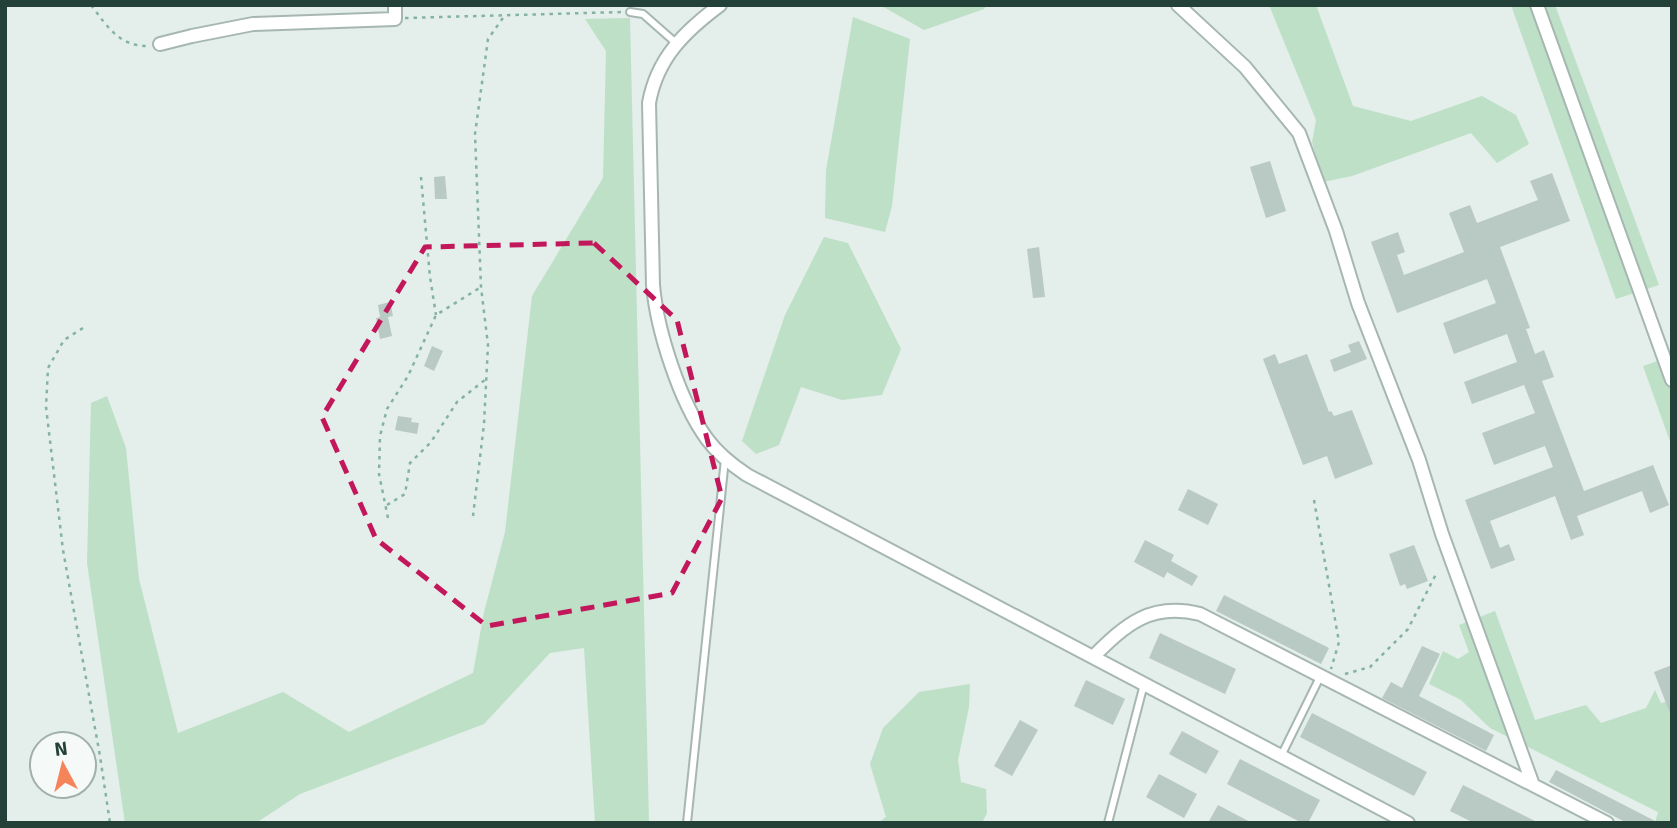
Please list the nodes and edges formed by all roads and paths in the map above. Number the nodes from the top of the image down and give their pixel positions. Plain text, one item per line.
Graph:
1 (91, 5) edge
2 (720, 5) edge
3 (1178, 5) edge
4 (1537, 5) edge
5 (395, 12) edge
6 (630, 12) joint
7 (505, 15) junction
8 (160, 44) joint
9 (677, 44) junction
10 (421, 177) dead end
11 (481, 287) junction
12 (436, 315) junction
13 (83, 328) dead end
14 (486, 379) junction
15 (1672, 380) edge
16 (726, 459) junction
17 (1314, 500) dead end
18 (385, 506) junction
19 (473, 516) dead end
20 (388, 518) dead end
21 (1437, 572) dead end
22 (1093, 657) junction
23 (1324, 677) junction
24 (1143, 684) junction
25 (1281, 756) junction
26 (1533, 785) junction
27 (110, 823) edge
28 (687, 823) edge
29 (1108, 823) edge
30 (1408, 823) edge
31 (1607, 823) edge

1 - 8 path
2 - 9 street
3 - 26 street
4 - 15 street
5 - 7 path
5 - 8 street
6 - 7 path
6 - 9 lane
7 - 11 path
9 - 16 street
10 - 12 path
11 - 12 path
11 - 14 path
12 - 18 path
13 - 27 path
14 - 18 path
14 - 19 path
16 - 22 street
16 - 28 lane
17 - 23 path
18 - 20 path
21 - 23 path
22 - 23 street
22 - 24 street
23 - 25 lane
23 - 26 street
24 - 25 street
24 - 29 lane
25 - 30 street
26 - 31 street

